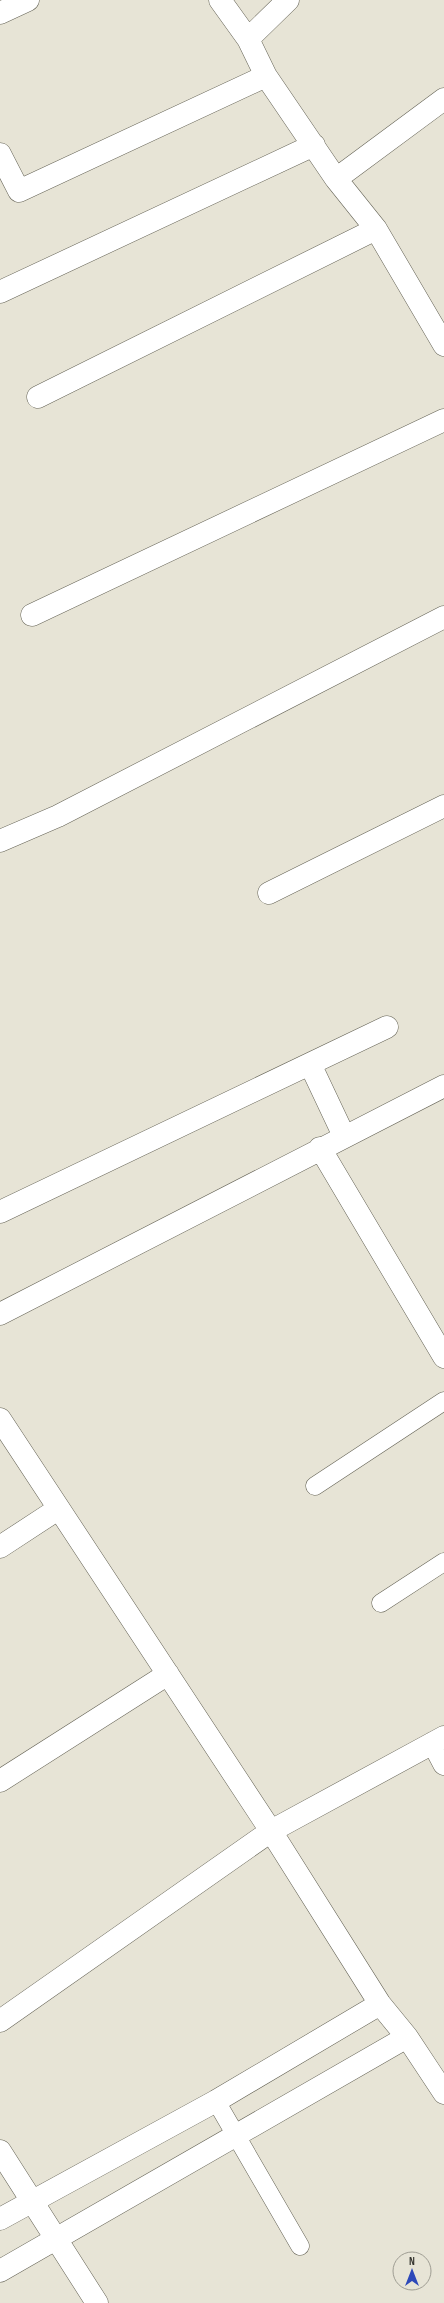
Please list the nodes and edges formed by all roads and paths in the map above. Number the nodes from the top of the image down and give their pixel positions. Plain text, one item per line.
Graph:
1 (28, 0) edge
2 (220, 0) edge
3 (288, 0) edge
4 (0, 13) edge
5 (248, 39) junction
6 (266, 76) junction
7 (444, 98) edge
8 (314, 145) junction
9 (0, 154) edge
10 (336, 179) junction
11 (376, 228) junction
12 (0, 292) edge
13 (444, 345) edge
14 (38, 397) dead end
15 (444, 420) edge
16 (32, 615) dead end
17 (444, 617) edge
18 (444, 806) edge
19 (0, 841) edge
20 (269, 893) dead end
21 (387, 1027) dead end
22 (310, 1064) junction
23 (444, 1086) edge
24 (344, 1136) junction
25 (320, 1148) junction
26 (0, 1212) edge
27 (0, 1314) edge
28 (444, 1357) edge
29 (444, 1401) edge
30 (0, 1420) edge
31 (315, 1486) dead end
32 (58, 1508) junction
33 (0, 1547) edge
34 (444, 1562) edge
35 (381, 1603) dead end
36 (168, 1674) junction
37 (438, 1740) edge
38 (444, 1764) edge
39 (0, 1781) edge
40 (271, 1832) junction
41 (380, 2004) junction
42 (0, 2021) edge
43 (407, 2037) junction
44 (444, 2093) edge
45 (216, 2101) junction
46 (236, 2135) junction
47 (0, 2151) edge
48 (32, 2201) junction
49 (0, 2219) edge
50 (56, 2239) junction
51 (300, 2246) dead end
52 (0, 2271) edge
53 (97, 2303) edge

1 - 4 street
2 - 5 street
3 - 5 street
5 - 6 street
6 - 8 street
6 - 9 street
7 - 10 street
8 - 10 street
8 - 12 street
10 - 11 street
11 - 13 street
11 - 14 street
15 - 16 street
17 - 19 street
18 - 20 street
21 - 22 street
22 - 24 street
22 - 26 street
23 - 24 street
24 - 25 street
25 - 27 street
25 - 28 street
29 - 31 lane
30 - 32 street
32 - 33 street
32 - 36 street
34 - 35 lane
36 - 39 street
36 - 40 street
37 - 38 street
37 - 40 street
40 - 41 street
40 - 42 street
41 - 43 street
41 - 45 street
43 - 44 street
43 - 46 street
45 - 46 lane
45 - 48 street
46 - 50 street
46 - 51 lane
47 - 48 street
48 - 49 street
48 - 50 street
50 - 52 street
50 - 53 street

